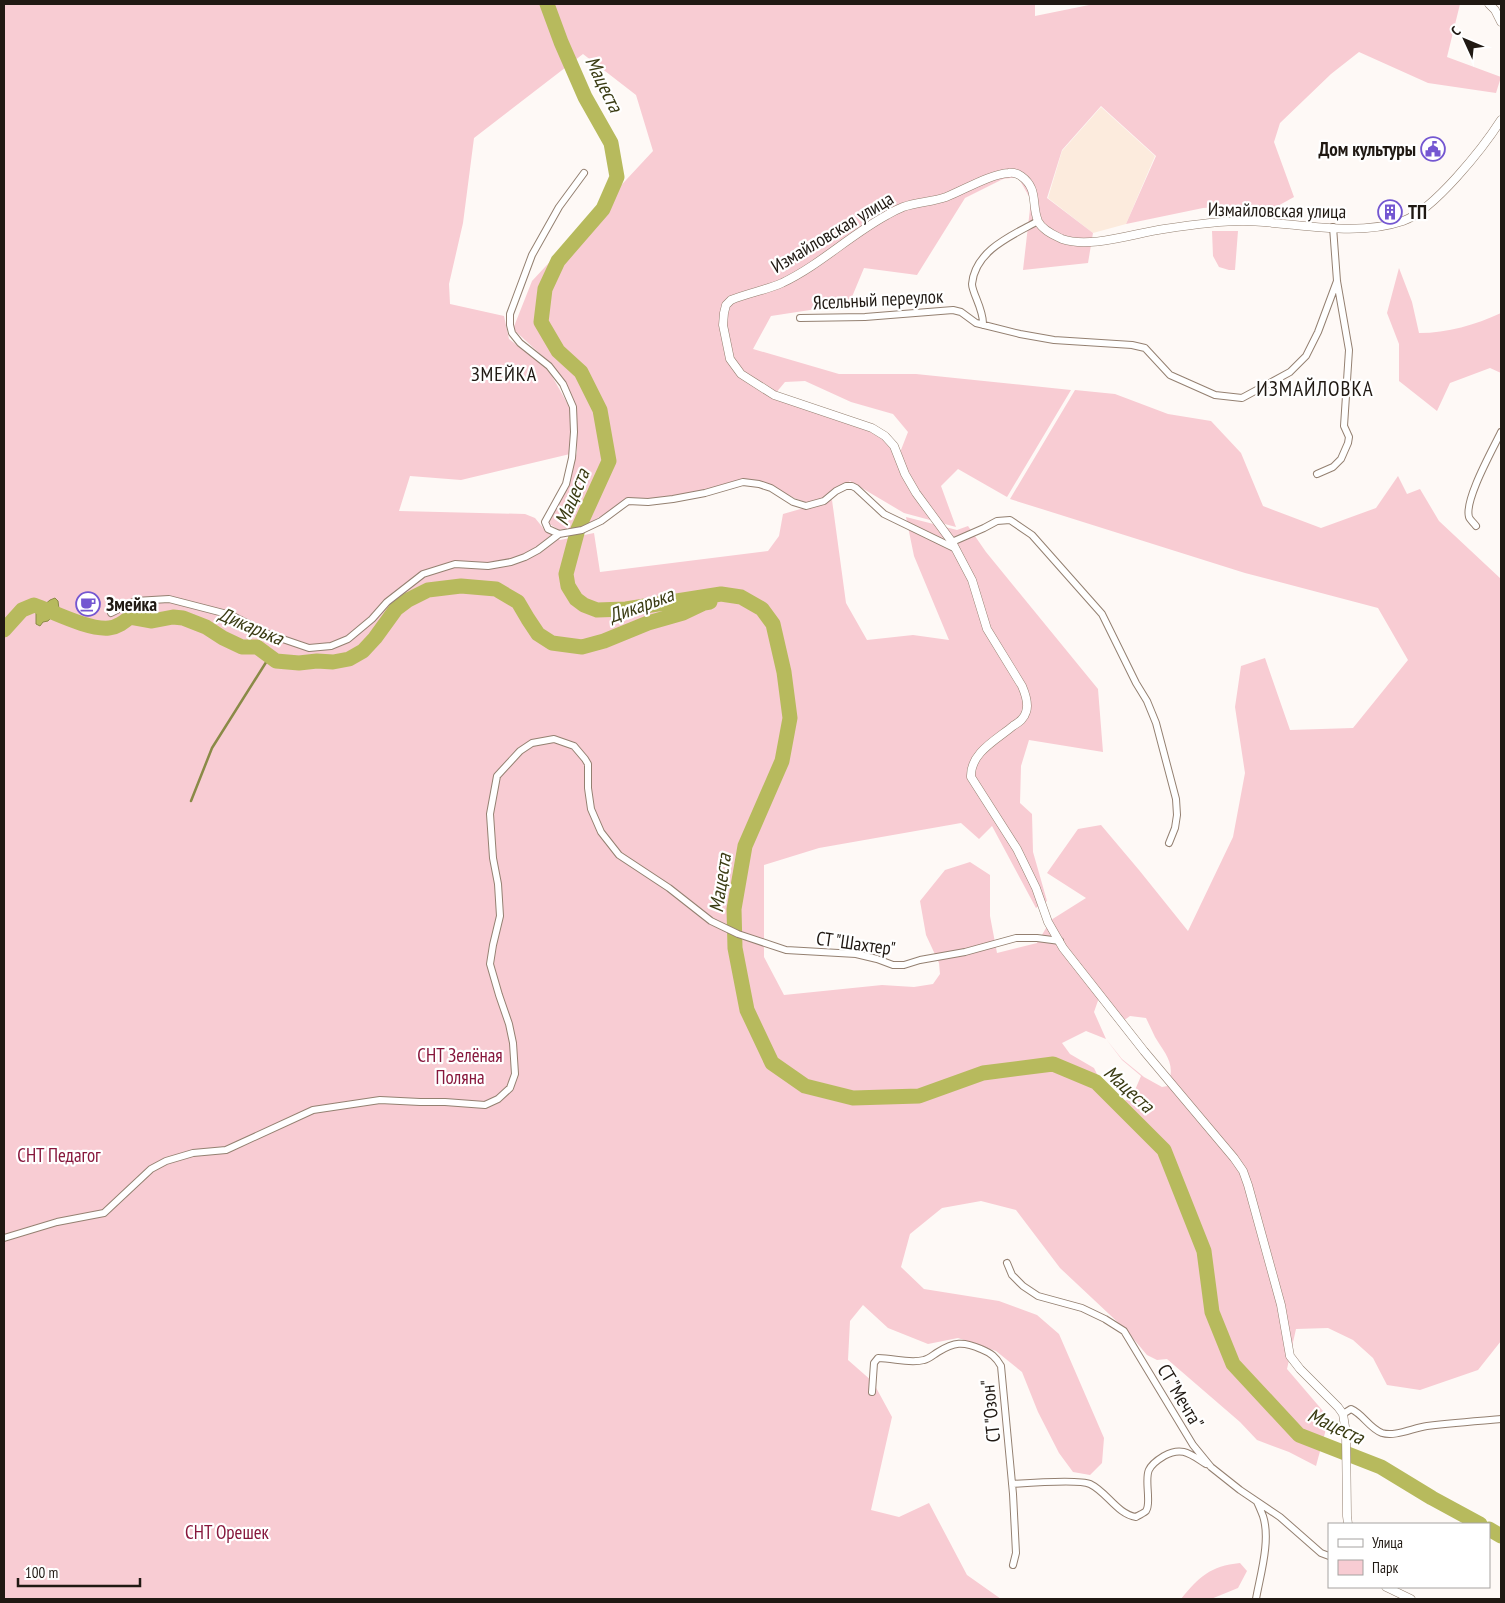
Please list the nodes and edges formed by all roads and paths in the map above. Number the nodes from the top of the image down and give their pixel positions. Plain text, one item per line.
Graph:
1 (1489, 4) edge
2 (1501, 22) edge
3 (1501, 120) edge
4 (584, 173) dead end
5 (1038, 221) junction
6 (1333, 227) junction
7 (1337, 281) junction
8 (800, 318) dead end
9 (983, 325) junction
10 (1501, 432) edge
11 (1317, 474) dead end
12 (1476, 526) dead end
13 (559, 534) junction
14 (954, 545) junction
15 (111, 613) dead end
16 (1169, 843) dead end
17 (1060, 941) junction
18 (4, 1238) edge
19 (1007, 1264) dead end
20 (872, 1392) dead end
21 (1343, 1414) junction
22 (1501, 1419) edge
23 (1211, 1467) junction
24 (1012, 1484) junction
25 (1256, 1500) junction
26 (1348, 1523) edge
27 (1328, 1556) edge
28 (1014, 1564) dead end
29 (1388, 1588) edge
30 (1256, 1599) edge
31 (1411, 1599) edge

1 - 2 street
3 - 6 street, Измайловская улица
4 - 13 street
5 - 6 street, Измайловская улица
5 - 9 street
5 - 14 street, Измайловская улица
6 - 7 street
7 - 9 street, Ясельный переулок
7 - 11 street
8 - 9 street, Ясельный переулок
10 - 12 street
13 - 14 street
13 - 15 street
14 - 16 street
14 - 17 street, Измайловская улица
17 - 18 street, СТ "Шахтер"
17 - 21 street, Измайловская улица
19 - 23 street, СТ "Мечта"
20 - 24 street, СТ "Озон"
21 - 22 street
21 - 26 street
23 - 24 street
23 - 25 street, СТ "Мечта"
24 - 28 street, СТ "Озон"
25 - 27 street, СТ "Мечта"
25 - 30 street
29 - 31 street

